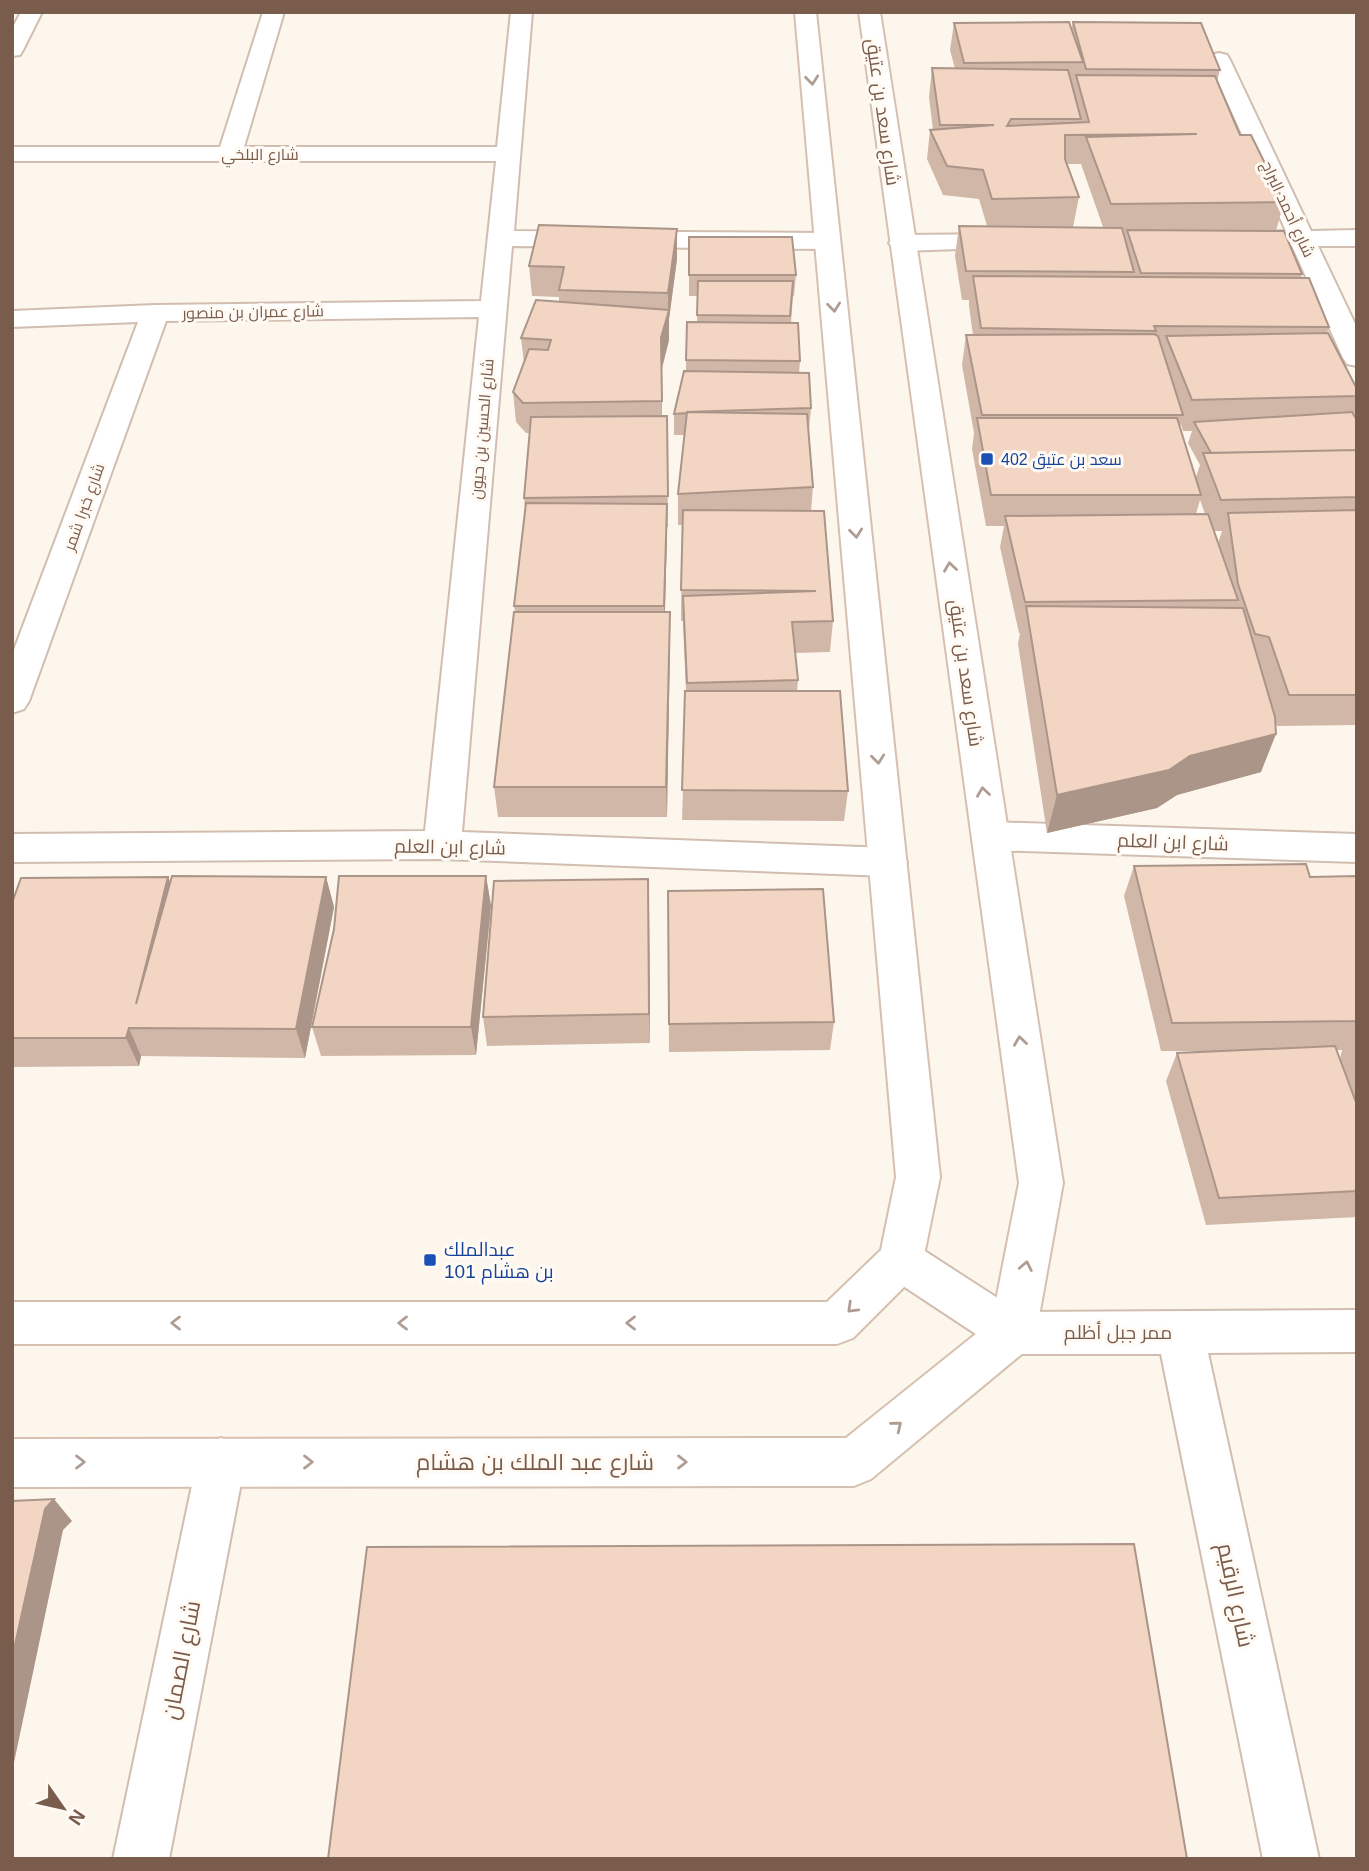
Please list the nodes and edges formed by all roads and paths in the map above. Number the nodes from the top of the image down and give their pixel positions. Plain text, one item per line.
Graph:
1 (32, 12) edge
2 (274, 12) edge
3 (522, 12) edge
4 (805, 12) edge
5 (869, 12) edge
6 (12, 50) edge
7 (1219, 60) edge
8 (12, 154) edge
9 (230, 154) junction
10 (508, 154) junction
11 (1357, 237) edge
12 (500, 238) junction
13 (1302, 238) junction
14 (1205, 239) edge
15 (827, 241) junction
16 (1026, 242) edge
17 (902, 243) junction
18 (494, 309) junction
19 (155, 313) junction
20 (12, 319) edge
21 (1357, 358) edge
22 (12, 701) edge
23 (990, 836) junction
24 (442, 845) junction
25 (12, 848) edge
26 (1357, 848) edge
27 (888, 862) junction
28 (901, 1261) junction
29 (12, 1323) edge
30 (1357, 1331) edge
31 (1180, 1332) junction
32 (1013, 1333) junction
33 (12, 1462) edge
34 (221, 1462) junction
35 (141, 1859) edge
36 (1291, 1859) edge

1 - 6 street
2 - 9 street
3 - 10 street, شارع الحسين بن حيون
4 -> 15 street
5 - 17 street, شارع سعد بن عتيق
7 - 13 street, شارع أحمد البراج
8 - 9 street, شارع البلخي
9 - 10 street, شارع البلخي
10 - 12 street, شارع الحسين بن حيون
11 - 13 street
12 - 15 street
12 - 18 street, شارع الحسين بن حيون
13 - 14 street
13 - 21 street, شارع أحمد البراج
15 -> 27 street
16 - 17 street
23 -> 17 street, شارع سعد بن عتيق
18 - 19 street, شارع عمران بن منصور
18 - 24 street, شارع الحسين بن حيون
19 - 20 street, شارع عمران بن منصور
19 - 22 street, شارع خبرا شمر
23 - 26 street, شارع ابن العلم
32 -> 23 street, شارع سعد بن عتيق
24 - 25 street, شارع ابن العلم
24 - 27 street, شارع ابن العلم
27 - 28 street
28 -> 29 street
28 - 32 street
30 - 31 street, ممر جبل أظلم
31 - 32 street, ممر جبل أظلم
31 - 36 street, شارع الرقيم
34 -> 32 street, شارع عبد الملك بن هشام
33 -> 34 street, شارع عبد الملك بن هشام
34 - 35 street, شارع الصمان

